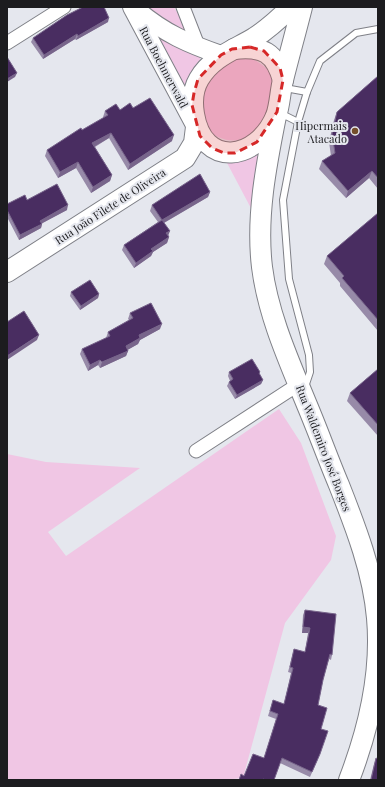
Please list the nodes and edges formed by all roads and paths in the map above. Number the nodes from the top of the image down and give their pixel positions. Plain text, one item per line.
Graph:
1 (64, 7) edge
2 (133, 7) edge
3 (183, 7) edge
4 (291, 7) edge
5 (302, 7) edge
6 (378, 29) edge
7 (7, 43) edge
8 (199, 48) junction
9 (227, 52) junction
10 (282, 84) junction
11 (307, 92) junction
12 (276, 114) junction
13 (298, 122) junction
14 (196, 127) junction
15 (7, 272) edge
16 (301, 389) junction
17 (196, 451) dead end
18 (349, 780) edge

1 - 7 street
2 - 8 main road, Rua Boehmerwald
2 - 14 main road, Rua Boehmerwald
3 - 8 street
4 - 9 main road
5 - 10 main road
6 - 11 lane
8 - 9 main road, Rua Boehmerwald
9 - 10 main road
9 - 14 main road
10 - 11 lane
10 - 12 main road
11 - 13 lane
12 - 13 lane
12 - 14 main road
12 - 16 main road, Rua Waldemiro José Borges
13 - 16 lane
14 - 15 main road, Rua João Filete de Oliveira
16 - 17 street
16 - 18 main road, Rua Waldemiro José Borges

